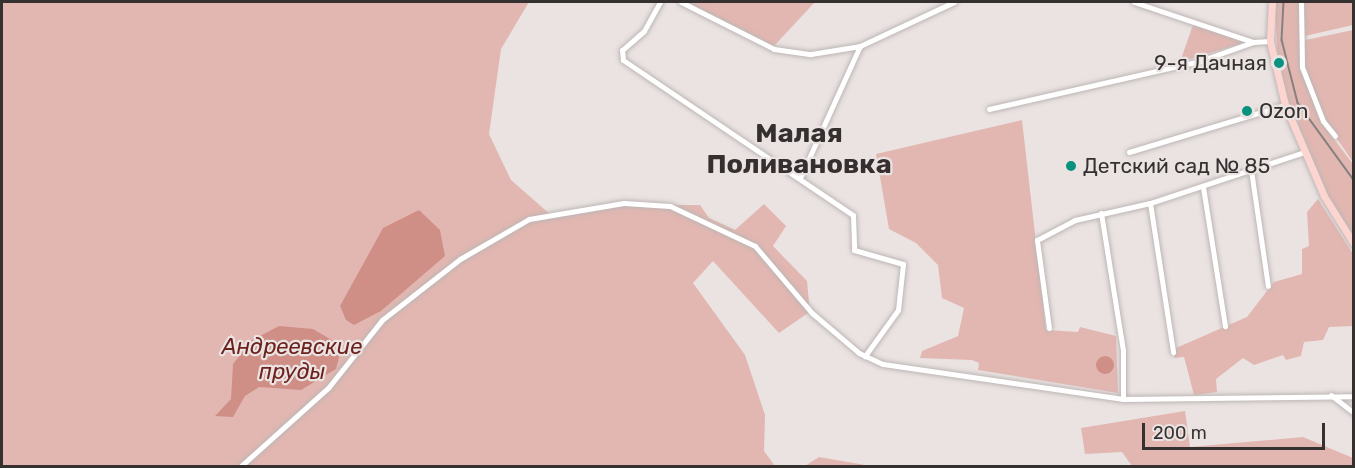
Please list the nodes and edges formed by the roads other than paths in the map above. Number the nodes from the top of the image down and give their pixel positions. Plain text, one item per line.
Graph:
1 (660, 2) edge
2 (681, 2) edge
3 (954, 2) edge
4 (1134, 2) edge
5 (1272, 2) edge
6 (1301, 2) edge
7 (1270, 41) junction
8 (1253, 42) junction
9 (860, 46) junction
10 (1285, 105) junction
11 (989, 109) dead end
12 (1335, 136) dead end
13 (1129, 152) dead end
14 (1304, 152) junction
15 (1251, 170) junction
16 (800, 178) junction
17 (1203, 187) junction
18 (1150, 203) junction
19 (1101, 213) junction
20 (1353, 244) edge
21 (1268, 285) dead end
22 (1225, 326) dead end
23 (1049, 328) dead end
24 (1173, 352) dead end
25 (865, 356) junction
26 (1331, 394) junction
27 (1353, 396) edge
28 (1123, 399) junction
29 (1353, 413) edge
30 (242, 466) edge

1 - 16 street
2 - 9 street
3 - 9 street
4 - 8 street
5 - 7 main road
6 - 12 street
7 - 8 street
7 - 10 main road
8 - 11 street
9 - 16 street
10 - 13 street
10 - 14 main road
14 - 15 street
14 - 20 main road
15 - 17 street
15 - 21 street
16 - 25 street
17 - 18 street
17 - 22 street
18 - 19 street
18 - 24 street
19 - 23 street
19 - 28 street
25 - 28 street
25 - 30 street
26 - 27 street
26 - 28 street
26 - 29 street

